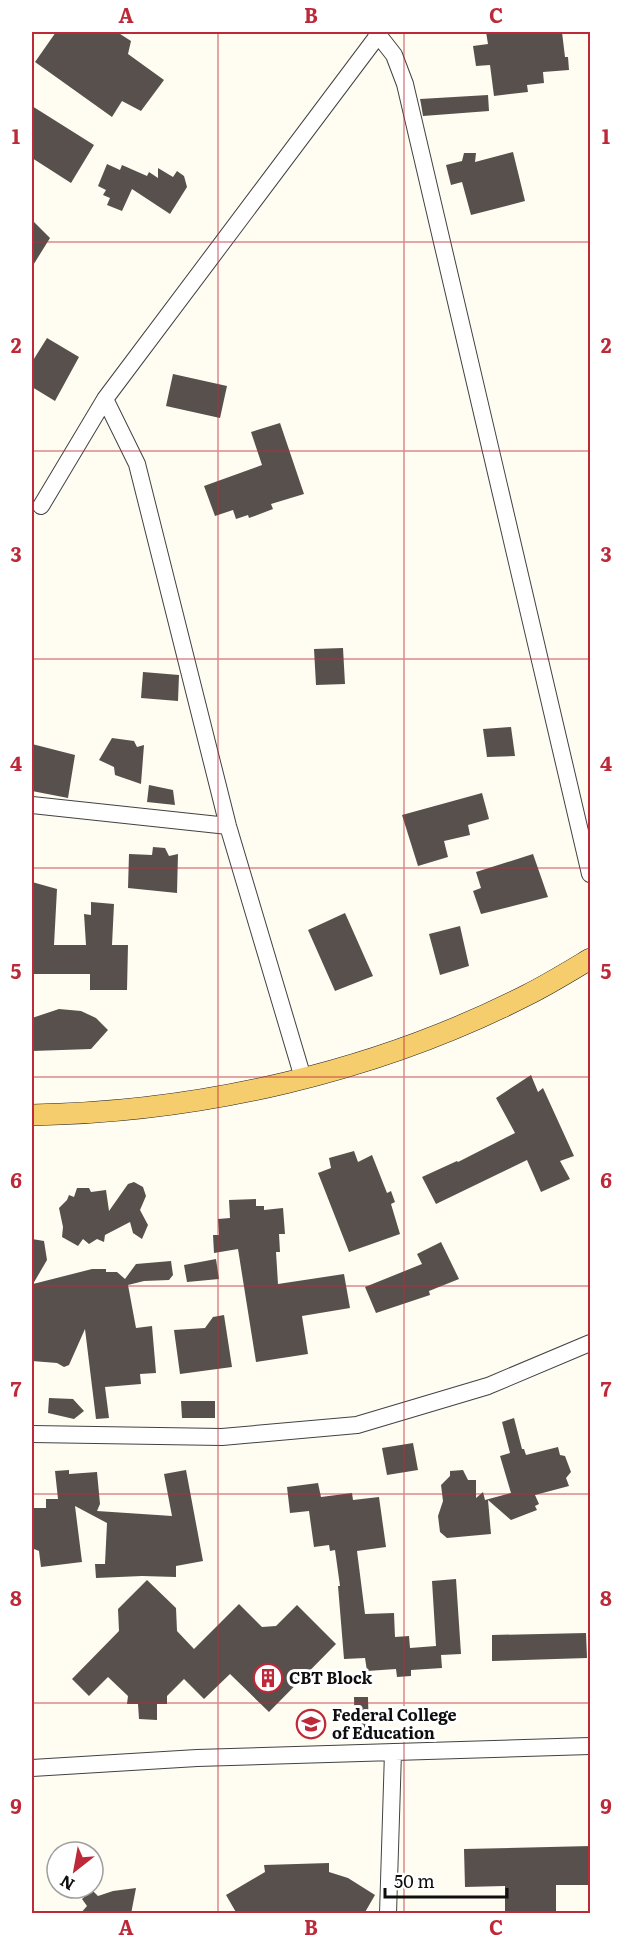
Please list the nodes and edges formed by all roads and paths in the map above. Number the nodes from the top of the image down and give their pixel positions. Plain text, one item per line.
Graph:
1 (377, 33) edge
2 (105, 399) junction
3 (41, 506) dead end
4 (32, 805) edge
5 (228, 826) junction
6 (591, 874) edge
7 (591, 958) edge
8 (303, 1078) junction
9 (32, 1115) edge
10 (591, 1344) edge
11 (32, 1434) edge
12 (591, 1746) edge
13 (393, 1752) junction
14 (32, 1768) edge
15 (388, 1914) edge

1 - 2 street
1 - 6 street
2 - 3 street
2 - 5 street
4 - 5 street
5 - 8 street
7 - 8 main road
8 - 9 main road
10 - 11 street
12 - 13 street
13 - 14 street
13 - 15 street

